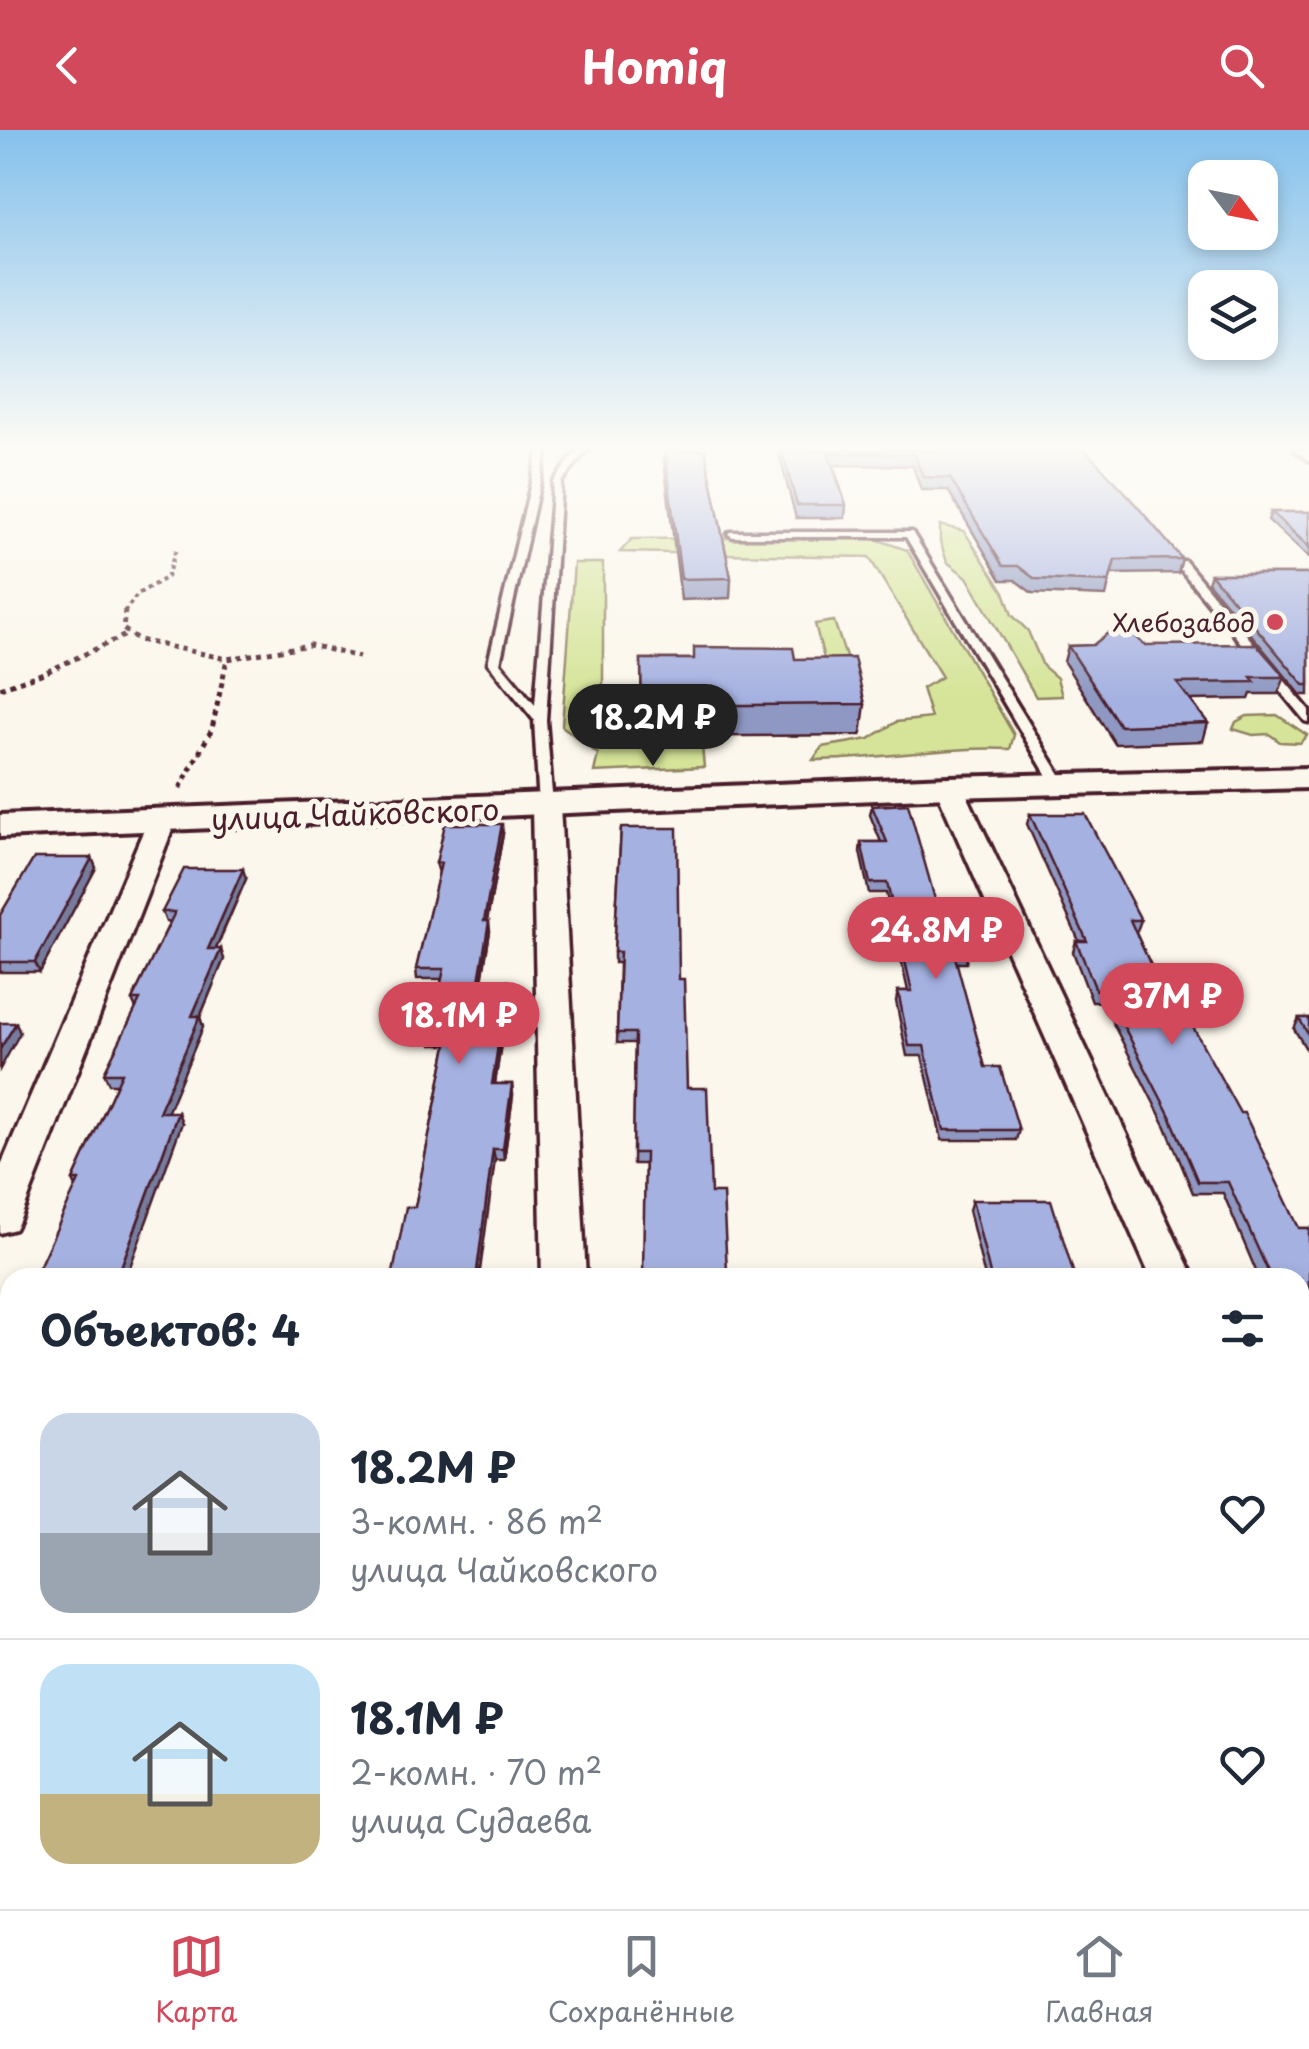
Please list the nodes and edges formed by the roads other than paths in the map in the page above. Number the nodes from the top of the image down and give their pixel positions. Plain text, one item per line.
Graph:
1 (524, 533) edge
2 (553, 533) edge
3 (733, 534) dead end
4 (1181, 563) edge
5 (1309, 718) edge
6 (540, 720) junction
7 (1309, 778) edge
8 (1059, 784) junction
9 (949, 788) junction
10 (546, 806) junction
11 (162, 820) junction
12 (0, 826) edge
13 (0, 1217) edge
14 (564, 1268) edge
15 (1168, 1268) edge

1 - 6 lane
2 - 6 lane
3 - 8 lane
4 - 5 lane
6 - 10 lane
7 - 8 street, улица Чайковского
8 - 9 street, улица Чайковского
9 - 10 street, улица Чайковского
9 - 15 street
10 - 11 street, улица Чайковского
10 - 14 street
11 - 12 street, улица Чайковского
11 - 13 street

